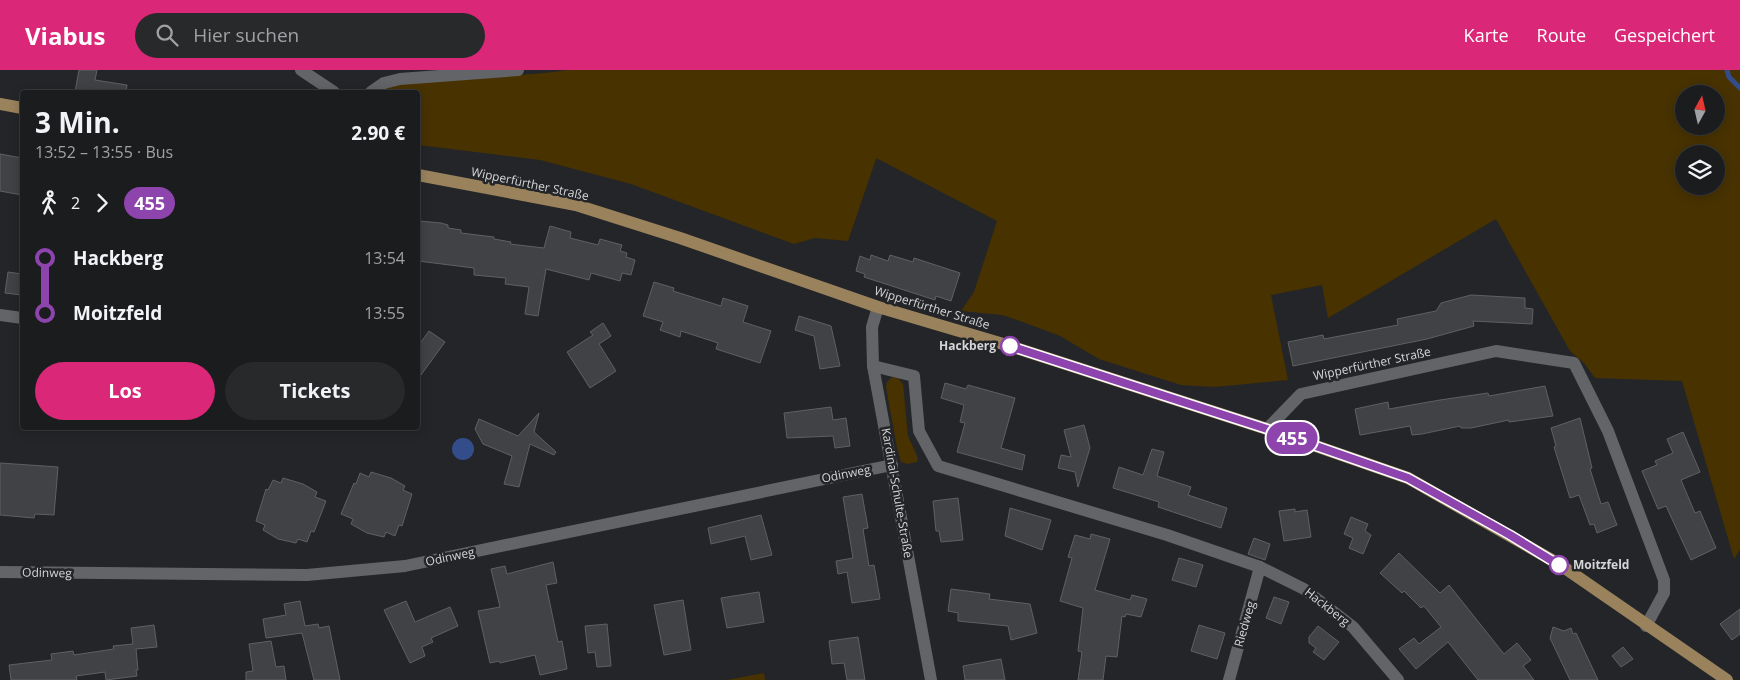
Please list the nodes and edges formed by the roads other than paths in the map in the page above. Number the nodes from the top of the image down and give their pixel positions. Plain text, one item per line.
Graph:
1 (301, 70) edge
2 (518, 70) edge
3 (331, 90) edge
4 (374, 90) edge
5 (0, 104) edge
6 (20, 108) edge
7 (420, 175) edge
8 (878, 307) junction
9 (0, 315) edge
10 (20, 318) edge
11 (873, 366) junction
12 (1267, 429) junction
13 (892, 465) junction
14 (1260, 568) junction
15 (0, 572) edge
16 (1646, 626) junction
17 (930, 680) edge
18 (1228, 680) edge
19 (1398, 680) edge
20 (1727, 680) edge

1 - 3 street
2 - 4 street
5 - 6 main road
7 - 8 main road, Wipperfürther Straße
8 - 11 street, Kardinal-Schulte-Straße
8 - 12 main road, Wipperfürther Straße
9 - 10 street
11 - 13 street, Kardinal-Schulte-Straße
11 - 14 street, Hackberg
12 - 16 main road
12 - 16 street, Wipperfürther Straße
13 - 15 street, Odinweg
13 - 17 street, Kardinal-Schulte-Straße
14 - 18 street, Riedweg
14 - 19 street, Hackberg
16 - 20 main road

